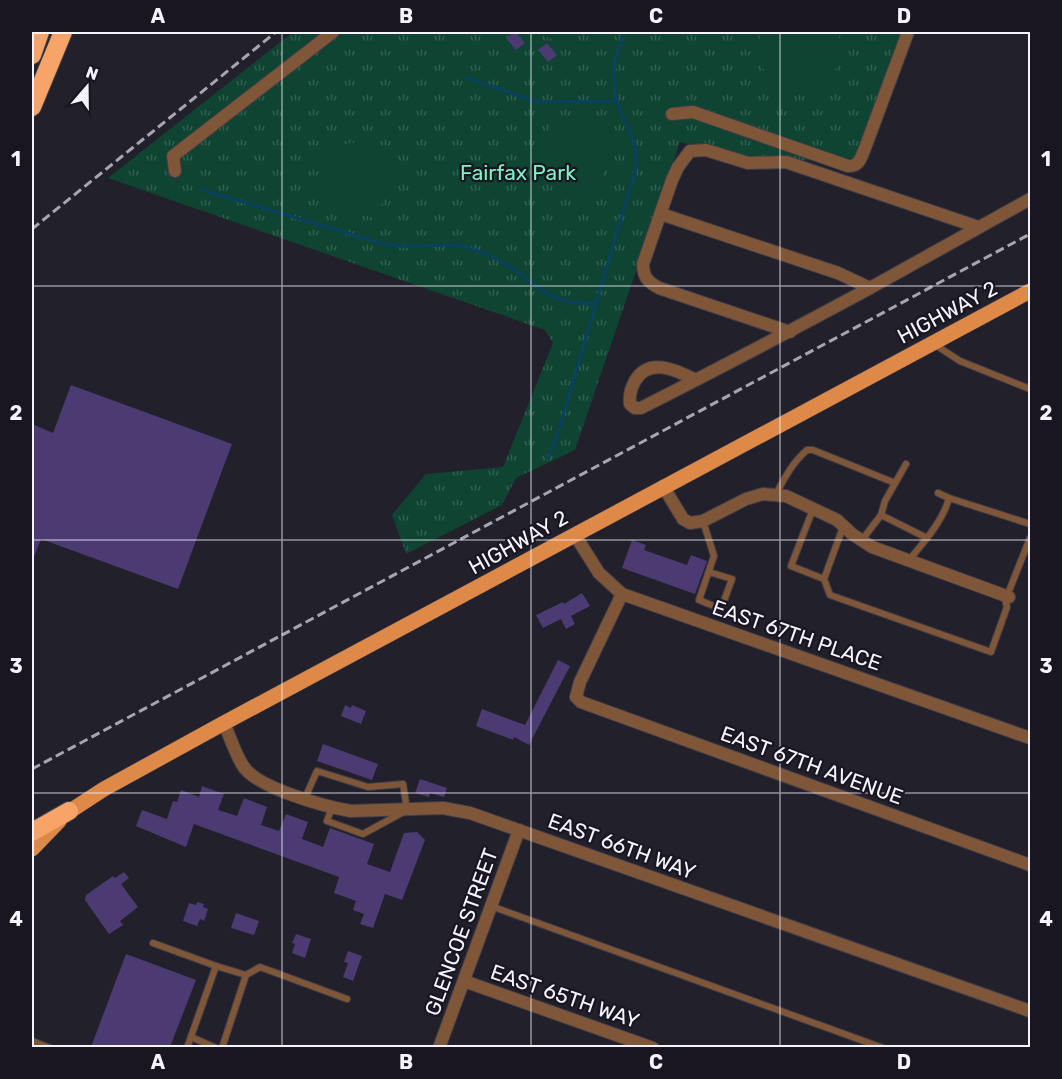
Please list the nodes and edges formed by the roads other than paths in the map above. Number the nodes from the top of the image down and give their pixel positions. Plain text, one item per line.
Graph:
1 (40, 32) edge
2 (63, 32) edge
3 (333, 32) edge
4 (908, 32) edge
5 (32, 55) edge
6 (32, 107) edge
7 (672, 114) dead end
8 (175, 171) dead end
9 (1030, 200) edge
10 (662, 214) junction
11 (978, 227) junction
12 (870, 288) junction
13 (1030, 291) edge
14 (790, 332) junction
15 (933, 343) junction
16 (696, 380) junction
17 (1030, 389) edge
18 (906, 464) dead end
19 (895, 483) junction
20 (663, 486) junction
21 (938, 493) dead end
22 (776, 494) junction
23 (949, 498) junction
24 (813, 508) junction
25 (881, 515) junction
26 (703, 521) junction
27 (1030, 524) edge
28 (843, 526) junction
29 (575, 535) junction
30 (927, 538) junction
31 (1030, 538) edge
32 (862, 540) junction
33 (909, 561) junction
34 (709, 572) junction
35 (824, 579) junction
36 (622, 594) junction
37 (1007, 596) junction
38 (224, 723) junction
39 (1030, 738) edge
40 (305, 798) junction
41 (332, 807) junction
42 (406, 810) junction
43 (69, 811) junction
44 (519, 830) junction
45 (32, 832) edge
46 (32, 838) edge
47 (32, 849) edge
48 (1030, 865) edge
49 (491, 906) junction
50 (153, 943) dead end
51 (216, 966) junction
52 (246, 975) junction
53 (464, 981) junction
54 (347, 999) dead end
55 (1030, 1011) edge
56 (191, 1037) junction
57 (32, 1041) edge
58 (50, 1047) edge
59 (188, 1047) edge
60 (216, 1047) edge
61 (222, 1047) edge
62 (439, 1047) edge
63 (653, 1047) edge
64 (883, 1047) edge

1 - 5 highway
2 - 6 highway
3 - 8 street
4 - 7 street
9 - 11 street
10 - 11 street
10 - 12 street
10 - 14 street
11 - 12 street
12 - 14 street
13 - 15 main road, HIGHWAY 2
14 - 16 street
15 - 17 lane
15 - 20 main road, HIGHWAY 2
16 - 16 street
18 - 19 lane
19 - 22 lane
19 - 25 lane
20 - 26 street
20 - 29 main road, HIGHWAY 2
21 - 23 lane
22 - 24 street
22 - 26 street
23 - 27 lane
23 - 30 lane
24 - 28 street
24 - 35 lane
25 - 30 lane
25 - 32 lane
26 - 34 lane
28 - 32 street
28 - 35 lane
29 - 36 street, EAST 67TH PLACE
29 - 38 main road, HIGHWAY 2
30 - 33 lane
31 - 37 lane
32 - 33 street
33 - 37 street
34 - 34 lane
35 - 37 lane
36 - 39 street, EAST 67TH PLACE
36 - 48 street, EAST 67TH AVENUE
38 - 40 street, EAST 66TH WAY
38 - 43 main road, HIGHWAY 2
40 - 41 street, EAST 66TH WAY
40 - 42 lane
41 - 42 street, EAST 66TH WAY
41 - 42 lane
42 - 44 street, EAST 66TH WAY
43 - 45 highway
43 - 46 main road, HIGHWAY 2
43 - 47 main road
44 - 49 street, GLENCOE STREET
44 - 55 street, EAST 66TH WAY
49 - 53 street, GLENCOE STREET
49 - 64 lane
50 - 51 lane
51 - 52 lane
51 - 56 lane
52 - 54 lane
52 - 61 lane
53 - 62 street, GLENCOE STREET
53 - 63 street, EAST 65TH WAY
56 - 59 lane
56 - 60 lane
57 - 58 lane

